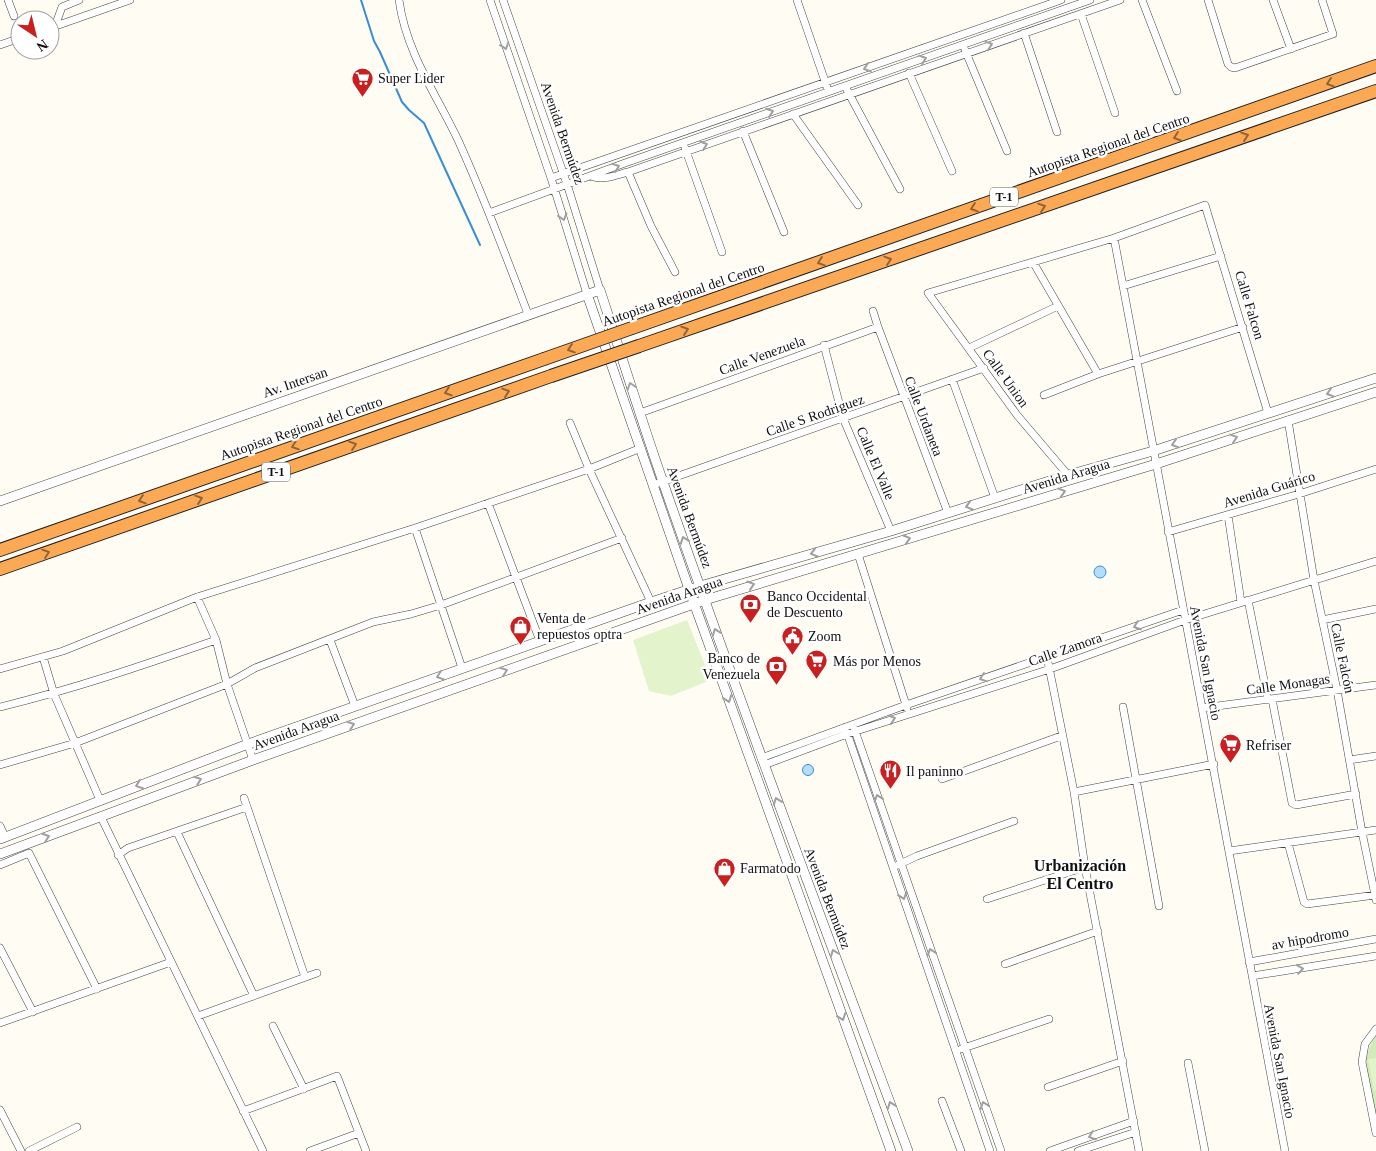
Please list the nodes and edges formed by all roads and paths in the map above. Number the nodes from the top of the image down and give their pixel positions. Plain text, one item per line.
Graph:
1 (79, 0) edge
2 (130, 0) edge
3 (399, 0) edge
4 (490, 0) edge
5 (503, 0) edge
6 (797, 0) edge
7 (1061, 0) edge
8 (1090, 0) edge
9 (1120, 0) edge
10 (1142, 0) edge
11 (1208, 0) edge
12 (1273, 0) edge
13 (1322, 0) edge
14 (60, 10) edge
15 (1081, 14) junction
16 (60, 24) edge
17 (1024, 33) junction
18 (964, 45) junction
19 (1291, 49) junction
20 (966, 53) junction
21 (1376, 66) edge
22 (909, 73) junction
23 (841, 77) junction
24 (825, 82) junction
25 (845, 86) junction
26 (829, 91) junction
27 (1176, 91) dead end
28 (1376, 91) edge
29 (849, 94) junction
30 (832, 100) junction
31 (1115, 112) dead end
32 (793, 114) junction
33 (743, 131) junction
34 (1057, 132) dead end
35 (684, 143) junction
36 (686, 151) junction
37 (1008, 151) dead end
38 (952, 171) dead end
39 (628, 172) junction
40 (563, 174) junction
41 (591, 176) junction
42 (551, 178) junction
43 (567, 184) junction
44 (900, 189) dead end
45 (555, 190) junction
46 (858, 205) dead end
47 (489, 213) junction
48 (784, 232) dead end
49 (1114, 238) junction
50 (722, 252) dead end
51 (1221, 256) junction
52 (1033, 262) junction
53 (674, 272) dead end
54 (1123, 286) junction
55 (600, 290) junction
56 (587, 294) junction
57 (1058, 306) junction
58 (873, 311) dead end
59 (528, 314) junction
60 (878, 327) junction
61 (1243, 327) junction
62 (824, 345) junction
63 (969, 348) junction
64 (1137, 362) junction
65 (984, 368) junction
66 (1098, 374) junction
67 (1376, 378) edge
68 (952, 380) junction
69 (1376, 392) edge
70 (1044, 395) dead end
71 (903, 397) junction
72 (640, 413) junction
73 (1268, 413) junction
74 (843, 418) junction
75 (1288, 420) junction
76 (570, 423) dead end
77 (641, 448) junction
78 (1153, 451) junction
79 (1156, 464) junction
80 (589, 468) junction
81 (1376, 469) edge
82 (1068, 475) junction
83 (658, 483) junction
84 (1299, 494) junction
85 (996, 498) junction
86 (0, 500) edge
87 (488, 502) junction
88 (948, 513) junction
89 (1228, 515) junction
90 (415, 528) junction
91 (890, 531) junction
92 (1168, 532) junction
93 (622, 538) junction
94 (0, 550) edge
95 (858, 554) junction
96 (1376, 561) edge
97 (0, 569) edge
98 (516, 578) junction
99 (1314, 580) junction
100 (700, 586) junction
101 (689, 589) junction
102 (198, 597) junction
103 (704, 600) junction
104 (1244, 601) junction
105 (651, 602) junction
106 (694, 604) junction
107 (441, 605) junction
108 (1376, 609) edge
109 (1183, 610) junction
110 (1185, 620) junction
111 (1322, 620) junction
112 (216, 640) junction
113 (330, 640) junction
114 (540, 641) junction
115 (43, 657) junction
116 (1047, 657) junction
117 (462, 668) junction
118 (1050, 668) junction
119 (0, 670) edge
120 (228, 684) junction
121 (1376, 685) edge
122 (1337, 690) junction
123 (54, 694) junction
124 (1270, 699) junction
125 (906, 705) junction
126 (0, 706) edge
127 (354, 706) junction
128 (1122, 707) dead end
129 (1202, 708) junction
130 (909, 714) junction
131 (854, 728) junction
132 (846, 730) junction
133 (1061, 736) junction
134 (75, 743) junction
135 (248, 744) junction
136 (1376, 756) edge
137 (253, 760) junction
138 (1349, 760) junction
139 (762, 762) junction
140 (1214, 764) junction
141 (0, 765) edge
142 (1136, 778) junction
143 (942, 779) dead end
144 (1074, 792) junction
145 (1356, 794) junction
146 (244, 798) dead end
147 (100, 800) junction
148 (247, 807) junction
149 (101, 817) junction
150 (1014, 822) dead end
151 (0, 826) edge
152 (1376, 830) edge
153 (177, 832) junction
154 (1362, 832) junction
155 (3, 838) edge
156 (1288, 843) junction
157 (1229, 851) junction
158 (0, 854) edge
159 (118, 855) junction
160 (901, 864) junction
161 (0, 865) edge
162 (1085, 866) junction
163 (893, 867) junction
164 (1376, 896) edge
165 (987, 899) dead end
166 (814, 900) junction
167 (802, 904) junction
168 (1159, 906) dead end
169 (1098, 931) junction
170 (1376, 939) edge
171 (0, 948) edge
172 (1376, 956) edge
173 (171, 962) junction
174 (1249, 962) junction
175 (1005, 964) dead end
176 (317, 973) dead end
177 (1252, 976) junction
178 (305, 977) junction
179 (97, 988) junction
180 (254, 996) junction
181 (33, 1012) junction
182 (198, 1016) junction
183 (1050, 1018) dead end
184 (0, 1023) edge
185 (273, 1026) dead end
186 (1376, 1029) edge
187 (964, 1048) junction
188 (956, 1050) junction
189 (1123, 1061) junction
190 (1188, 1063) dead end
191 (1048, 1087) dead end
192 (304, 1089) junction
193 (942, 1101) dead end
194 (0, 1110) edge
195 (243, 1111) junction
196 (1134, 1121) junction
197 (3, 1123) edge
198 (77, 1127) dead end
199 (1136, 1132) junction
200 (359, 1133) junction
201 (1376, 1133) edge
202 (20, 1151) edge
203 (29, 1151) edge
204 (263, 1151) edge
205 (310, 1151) edge
206 (366, 1151) edge
207 (891, 1151) edge
208 (908, 1151) edge
209 (961, 1151) edge
210 (990, 1151) edge
211 (1001, 1151) edge
212 (1050, 1151) edge
213 (1078, 1151) edge
214 (1139, 1151) edge
215 (1205, 1151) edge
216 (1285, 1151) edge

1 - 14 street
2 - 16 street
3 - 47 street
4 -> 42 street, Avenida Bermúdez
5 - 40 street, Avenida Bermúdez
6 - 24 street
7 -> 23 street
8 - 18 street
9 - 15 street
10 - 27 street
11 - 19 street
12 - 19 street
13 - 19 street
15 - 17 street
15 - 31 street
20 -> 17 street
17 - 34 street
18 - 20 street
25 -> 18 street
20 - 22 street
20 - 37 street
21 -> 94 highway, Autopista Regional del Centro / T-1, bridge
22 - 29 street
22 - 38 street
23 - 24 street
23 - 25 street
24 - 26 street
24 - 40 street
25 - 26 street
25 - 29 street
26 - 30 street
35 -> 26 street
97 -> 28 highway, T-1, bridge
29 - 30 street
29 - 44 street
30 - 32 street
32 - 33 street
32 - 46 street
36 -> 33 street
33 - 48 street
35 - 36 street
41 -> 35 street
36 - 39 street
36 - 50 street
39 - 41 street
39 - 53 street
40 - 42 street
40 - 43 street, Avenida Bermúdez
41 - 43 street
42 - 45 street, Avenida Bermúdez
43 - 45 street
43 - 55 street, Avenida Bermúdez
45 - 47 street
45 -> 56 street, Avenida Bermúdez
47 - 59 street
49 - 51 street, Calle Falcon
49 - 52 street
49 - 54 street, Avenida San Ignacio
51 - 54 street
51 - 61 street, Calle Falcon
52 - 57 street
52 - 63 street, Calle Union
54 - 64 street, Avenida San Ignacio
55 - 56 street, Av. Intersan
72 -> 55 street, Avenida Bermúdez
56 - 59 street, Av. Intersan
56 - 77 street, Avenida Bermúdez
57 - 63 street
57 - 66 street
58 - 60 street
59 - 86 street, Av. Intersan
60 - 62 street, Calle Venezuela
60 - 71 street, Calle Urdaneta
61 - 64 street
61 - 73 street, Calle Falcon
62 - 72 street, Calle Venezuela
62 - 74 street, Calle El Valle
63 - 65 street, Calle Union
64 - 66 street
64 - 78 street, Avenida San Ignacio
65 - 68 street, Calle S Rodriguez
65 - 82 street, Calle Union
66 - 70 street
67 -> 73 street, Avenida Aragua
68 - 71 street, Calle S Rodriguez
68 - 85 street
69 - 75 street, Avenida Aragua
71 - 74 street, Calle S Rodriguez
71 - 88 street, Calle Urdaneta
72 - 83 street, Avenida Bermúdez
73 -> 78 street, Avenida Aragua
74 - 83 street, Calle S Rodriguez
74 - 91 street, Calle El Valle
79 -> 75 street, Avenida Aragua
75 - 84 street, Calle Falcón
76 - 80 street
77 - 80 street
77 - 83 street, Avenida Bermúdez
78 - 79 street, Avenida San Ignacio
78 - 82 street, Avenida Aragua
79 - 92 street, Avenida San Ignacio
95 -> 79 street, Avenida Aragua
80 - 87 street
80 - 93 street
81 - 84 street, Avenida Guárico
82 - 85 street, Avenida Aragua
100 -> 83 street, Avenida Bermúdez
83 - 101 street, Avenida Bermúdez
84 - 89 street, Avenida Guárico
84 - 99 street, Calle Falcón
85 -> 88 street, Avenida Aragua
87 - 90 street
87 - 98 street
88 - 91 street, Avenida Aragua
89 - 92 street, Avenida Guárico
89 - 104 street
90 - 102 street
90 - 107 street
91 -> 100 street, Avenida Aragua
92 - 109 street, Avenida San Ignacio
93 - 98 street
93 - 105 street
103 -> 95 street, Avenida Aragua
95 - 125 street
96 - 99 street, Calle Zamora
98 - 107 street
98 - 114 street
99 - 104 street, Calle Zamora
99 - 111 street, Calle Falcón
100 - 101 street, Avenida Aragua
100 - 103 street, Avenida Bermúdez
101 - 105 street, Avenida Aragua
101 - 106 street, Avenida Bermúdez
102 - 112 street
102 - 115 street
103 - 106 street, Avenida Aragua
139 -> 103 street, Avenida Bermúdez
104 - 110 street, Calle Zamora
104 - 124 street
105 - 114 street, Avenida Aragua
137 -> 106 street, Avenida Aragua
106 -> 167 street, Avenida Bermúdez
107 - 113 street
107 - 117 street
108 - 111 street
109 - 110 street, Avenida San Ignacio
109 -> 116 street, Calle Zamora
110 - 118 street, Calle Zamora
110 - 129 street, Avenida San Ignacio
111 - 122 street, Calle Falcón
112 - 120 street
112 - 123 street
113 - 120 street
113 - 127 street
114 - 117 street, Avenida Aragua
115 - 119 street
115 - 123 street
116 - 118 street
116 -> 125 street, Calle Zamora
117 -> 127 street, Avenida Aragua
118 - 130 street, Calle Zamora
118 - 133 street
120 - 134 street
120 - 135 street
121 - 122 street, Calle Monagas
122 - 124 street, Calle Monagas
122 - 138 street, Calle Falcón
123 - 126 street
123 - 134 street
124 - 129 street, Calle Monagas
124 - 145 street
125 - 130 street
125 - 131 street, Calle Zamora
127 - 135 street, Avenida Aragua
128 - 142 street
129 - 140 street, Avenida San Ignacio
131 -> 130 street, Calle Zamora
131 - 132 street, Calle Zamora
160 -> 131 street
132 - 139 street, Calle Zamora
132 - 163 street
133 - 143 street
133 - 144 street
134 - 141 street
134 - 147 street
135 - 137 street
135 -> 147 street, Avenida Aragua
136 - 138 street
149 -> 137 street, Avenida Aragua
138 - 145 street, Calle Falcón
166 -> 139 street, Avenida Bermúdez
140 - 142 street
140 - 157 street, Avenida San Ignacio
142 - 144 street
142 - 168 street
144 - 162 street
145 - 154 street, Calle Falcón
146 - 148 street
147 - 155 street, Avenida Aragua
148 - 153 street
148 - 178 street
158 -> 149 street, Avenida Aragua
149 - 159 street
150 - 160 street
151 - 155 street
152 - 154 street
153 - 159 street
153 - 180 street
154 - 156 street
154 - 164 street, Calle Falcón
156 - 157 street
156 - 164 street
157 - 174 street, Avenida San Ignacio
159 - 173 street
160 - 163 street
187 -> 160 street
161 - 179 street
162 - 165 street
162 - 169 street
163 -> 188 street
166 - 167 street
208 -> 166 street, Avenida Bermúdez
167 -> 207 street, Avenida Bermúdez
169 - 175 street
169 - 189 street
170 - 174 street, av hipodromo
171 - 181 street
177 -> 172 street, av hipodromo
173 - 179 street
173 - 182 street
174 - 177 street, Avenida San Ignacio
176 - 178 street
177 - 216 street, Avenida San Ignacio
178 - 180 street
179 - 181 street
180 - 182 street
181 - 184 street
182 - 195 street
183 - 187 street
185 - 192 street
186 - 201 street
187 - 188 street
211 -> 187 street
188 - 210 street
189 - 191 street
189 - 196 street
190 - 215 street
192 - 195 street
192 - 200 street
193 - 209 street
194 - 197 street
195 - 204 street
196 - 199 street
196 -> 212 street
197 - 202 street
198 - 203 street
199 - 213 street
199 - 214 street
200 - 205 street
200 - 206 street

